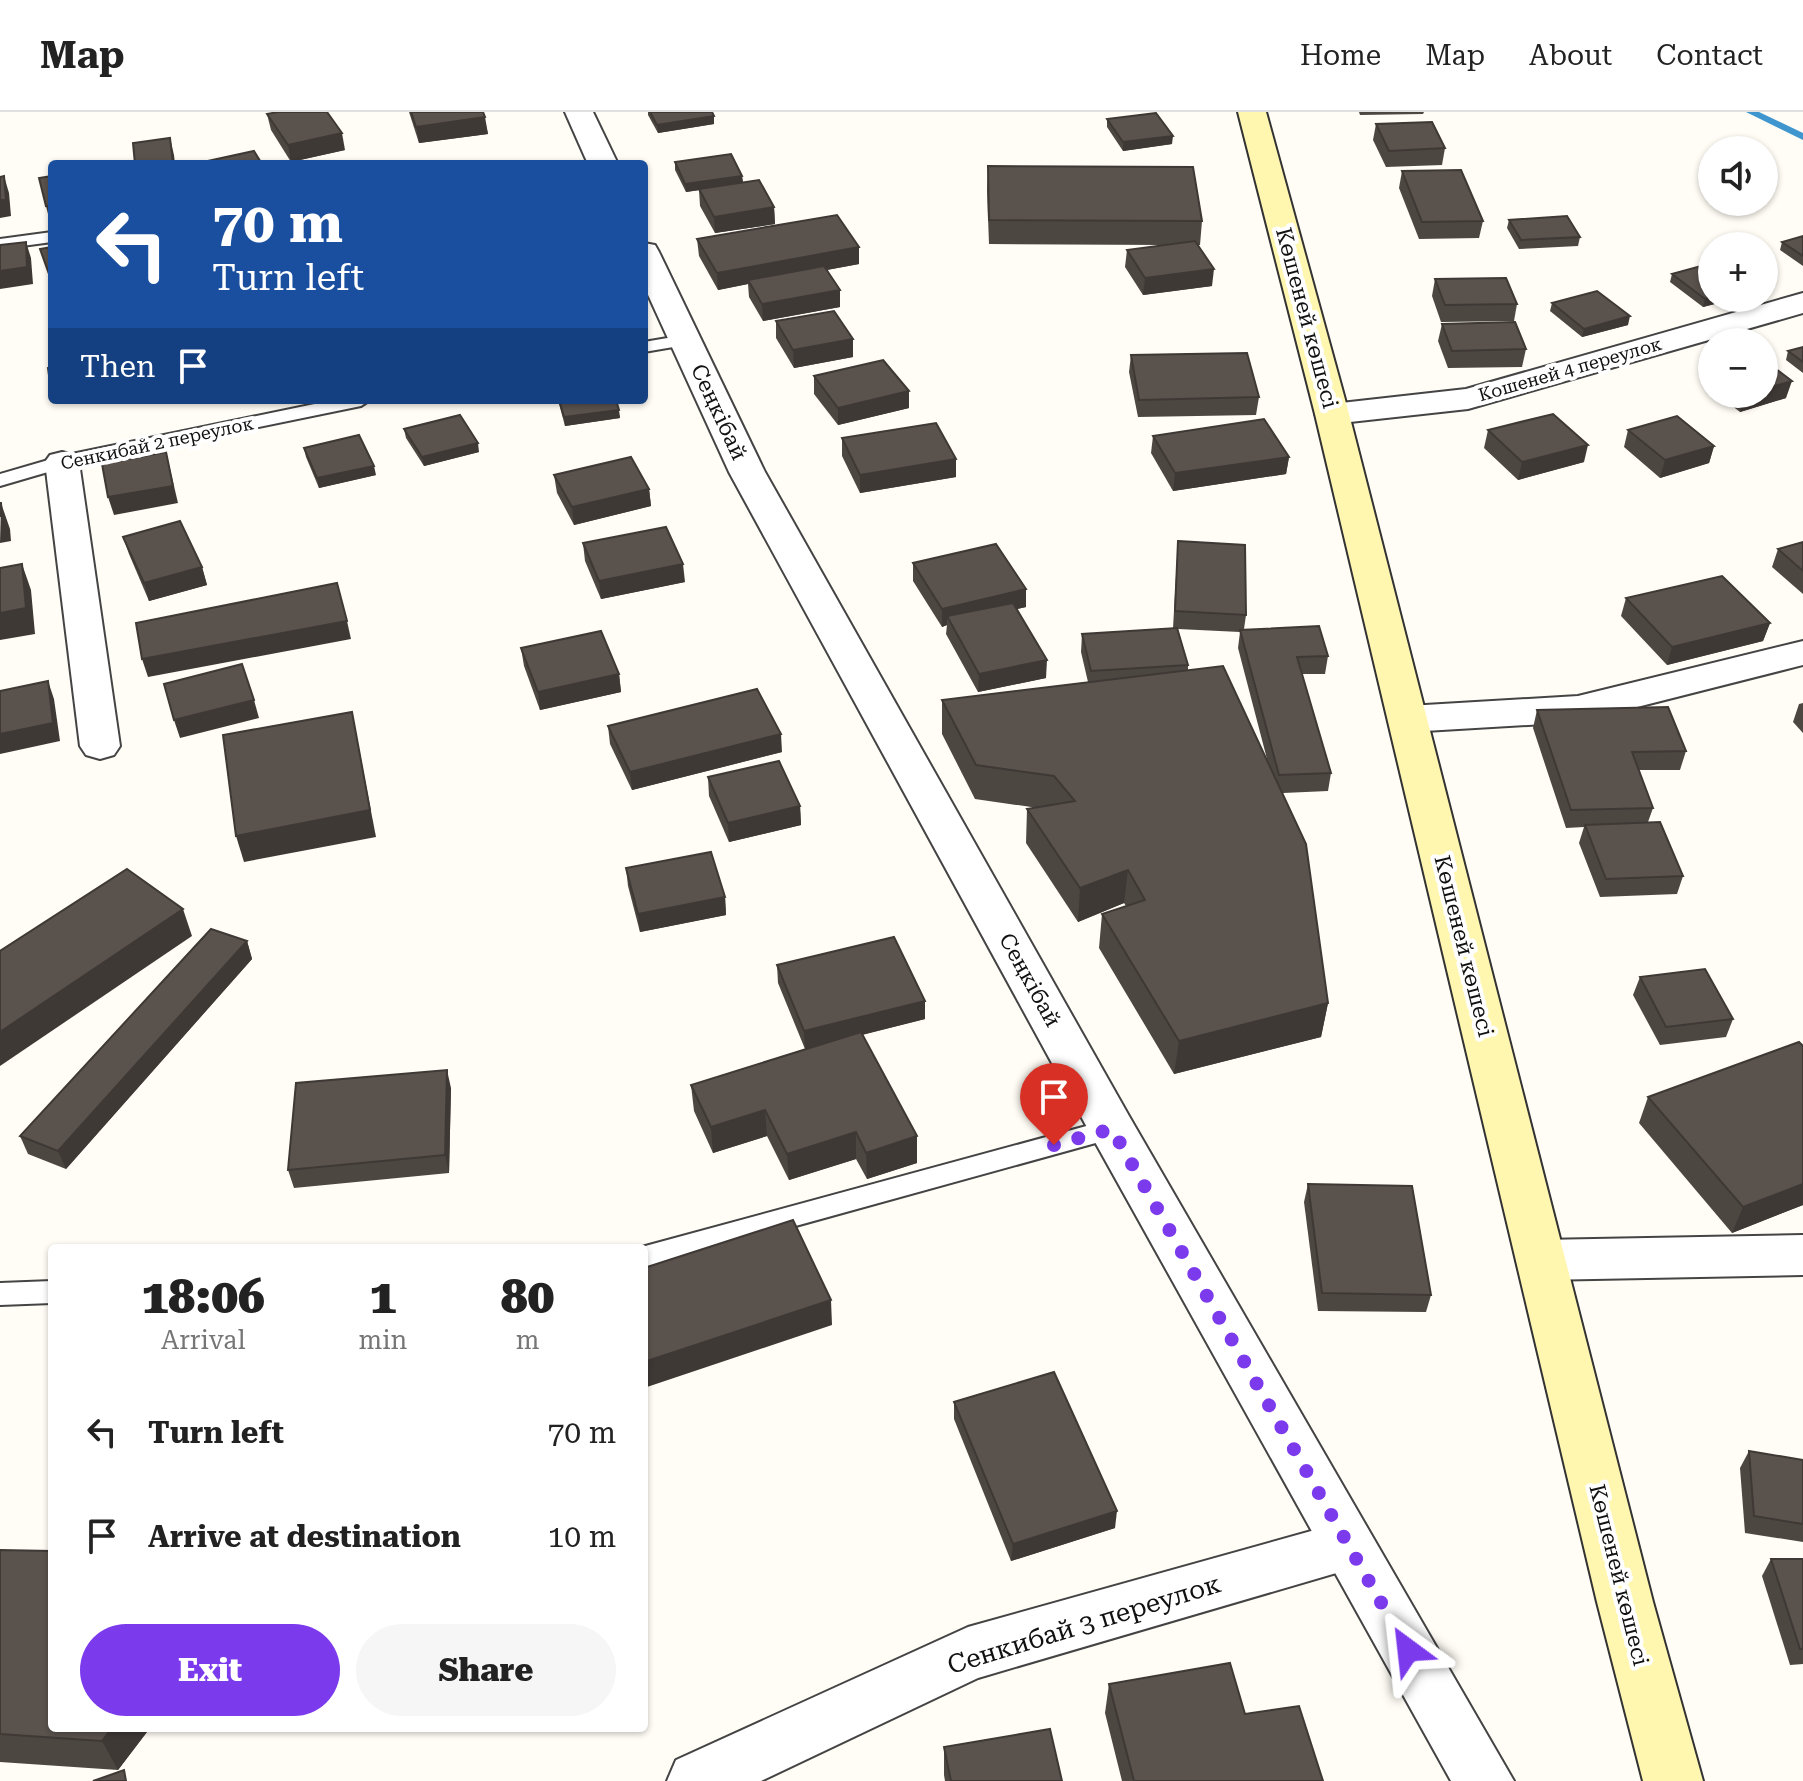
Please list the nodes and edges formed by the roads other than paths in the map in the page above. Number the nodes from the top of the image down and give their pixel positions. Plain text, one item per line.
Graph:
1 (579, 112) edge
2 (1252, 112) edge
3 (601, 160) edge
4 (48, 238) edge
5 (0, 244) edge
6 (648, 270) edge
7 (1803, 303) edge
8 (665, 344) edge
9 (342, 404) edge
10 (1332, 414) junction
11 (62, 462) junction
12 (0, 480) edge
13 (1803, 653) edge
14 (1408, 719) junction
15 (100, 746) dead end
16 (1112, 1129) junction
17 (1803, 1255) edge
18 (648, 1256) edge
19 (1541, 1260) junction
20 (48, 1292) edge
21 (0, 1294) edge
22 (1347, 1546) junction
23 (697, 1781) edge
24 (1484, 1781) edge
25 (1673, 1781) edge

1 - 3 street
2 - 10 main road, Көшеней көшесі
4 - 5 lane
6 - 8 street, Сеңкібай
7 - 10 street, Кошеней 4 переулок
8 - 16 street, Сеңкібай
9 - 11 lane, Сенкибай 2 переулок
10 - 14 main road, Көшеней көшесі
11 - 12 lane, Сенкибай 2 переулок
11 - 15 street
13 - 14 street
14 - 19 main road, Көшеней көшесі
16 - 18 lane
16 - 22 street, Сеңкібай
17 - 19 street
19 - 25 main road, Көшеней көшесі
20 - 21 lane
22 - 23 street, Сенкибай 3 переулок
22 - 24 street, Сеңкібай

